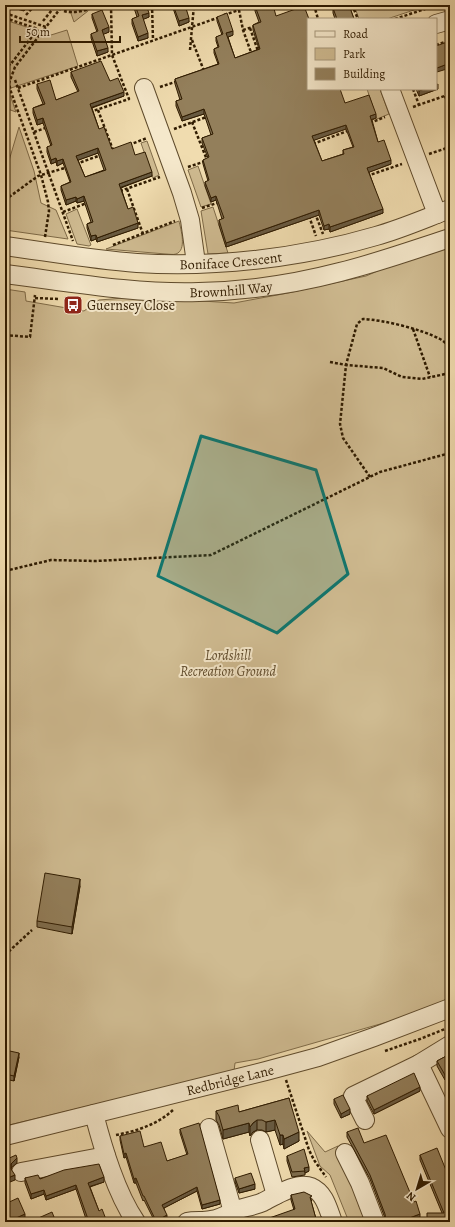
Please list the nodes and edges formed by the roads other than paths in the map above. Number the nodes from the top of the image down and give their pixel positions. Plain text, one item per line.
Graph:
1 (450, 20) edge
2 (437, 24) edge
3 (144, 90) road end
4 (390, 90) edge
5 (444, 212) edge
6 (450, 238) edge
7 (5, 246) edge
8 (196, 263) junction
9 (5, 274) edge
10 (450, 1008) edge
11 (450, 1046) edge
12 (419, 1064) junction
13 (94, 1114) junction
14 (365, 1120) dead end
15 (209, 1128) dead end
16 (450, 1129) edge
17 (5, 1136) edge
18 (260, 1140) dead end
19 (345, 1153) dead end
20 (106, 1156) junction
21 (21, 1172) dead end
22 (276, 1194) junction
23 (233, 1212) junction
24 (136, 1222) edge
25 (187, 1222) edge
26 (333, 1222) edge
27 (375, 1222) edge

1 - 2 street
3 - 8 street
4 - 5 street
5 - 8 street, Boniface Crescent
6 - 9 street, Brownhill Way
7 - 8 street, Boniface Crescent
10 - 13 street, Redbridge Lane
11 - 12 street
12 - 14 street
12 - 16 street
13 - 17 street, Redbridge Lane
13 - 20 street
15 - 23 street
18 - 22 street
19 - 27 street
20 - 21 street
20 - 24 street
22 - 23 street
22 - 26 street
23 - 25 street

